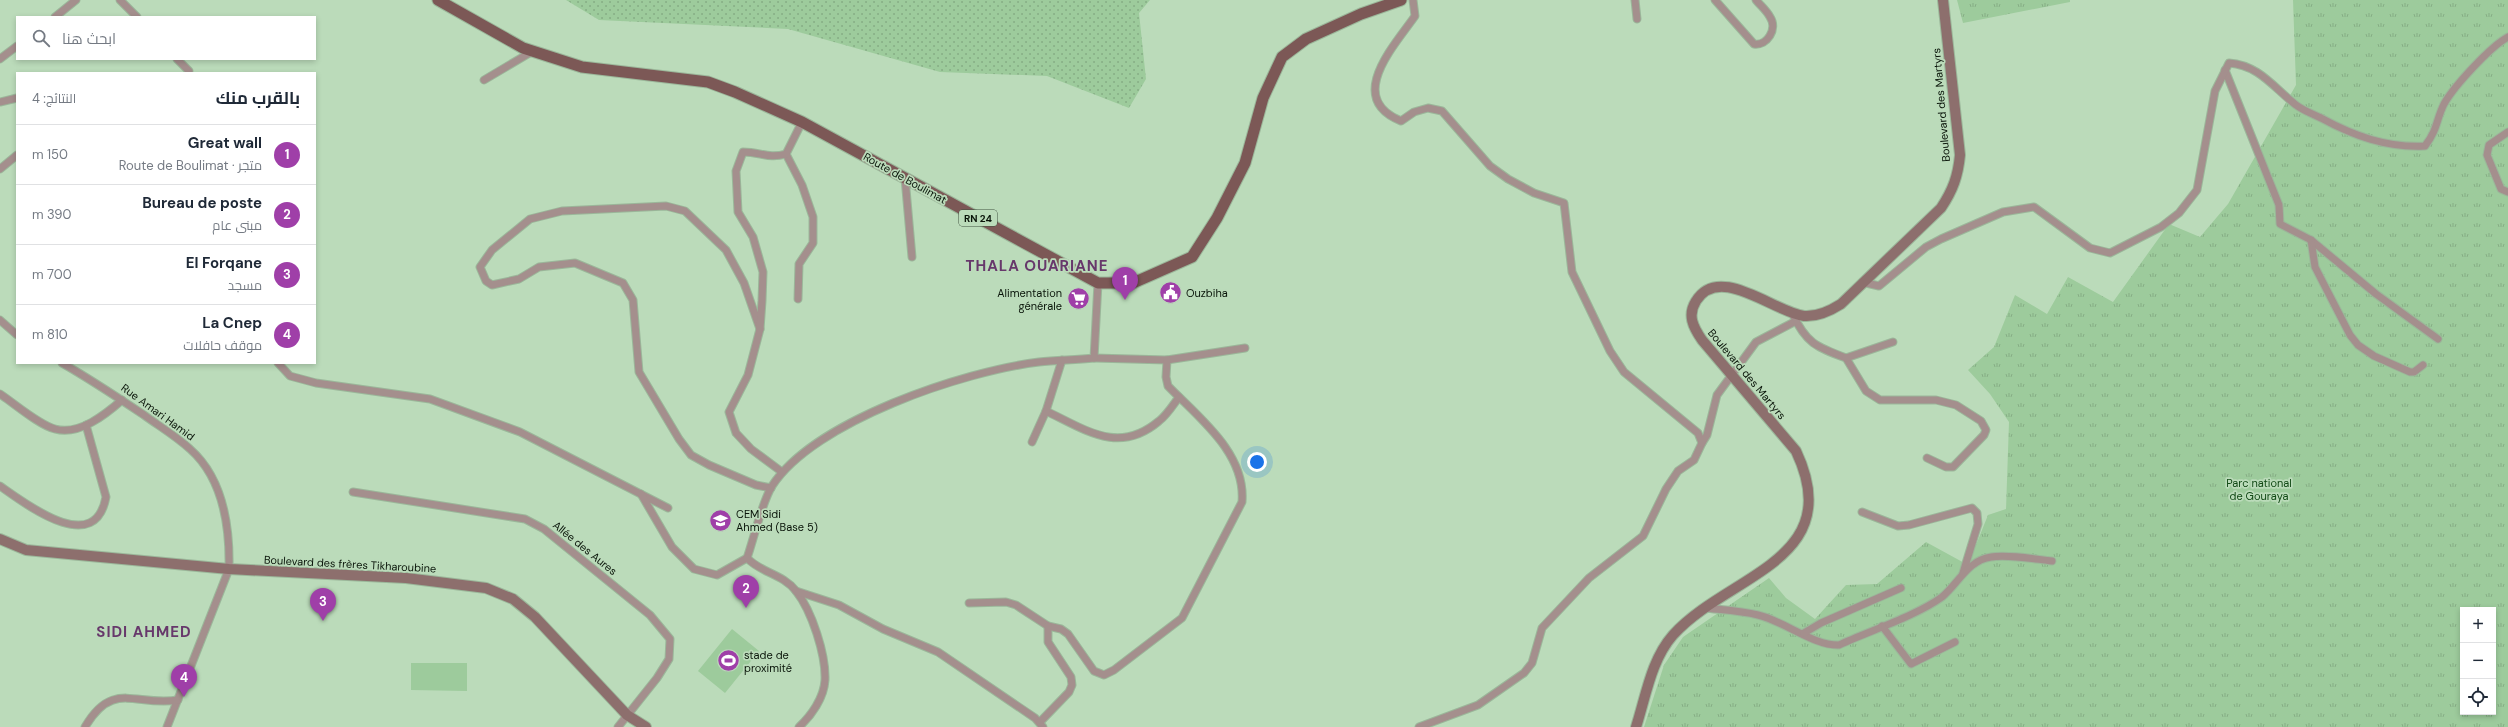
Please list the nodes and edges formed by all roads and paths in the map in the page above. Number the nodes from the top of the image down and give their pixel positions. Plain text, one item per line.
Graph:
1 (76, 0) edge
2 (120, 0) edge
3 (438, 0) edge
4 (1402, 0) edge
5 (1413, 0) edge
6 (1635, 0) edge
7 (1715, 0) edge
8 (1756, 0) edge
9 (1943, 0) edge
10 (55, 16) edge
11 (136, 16) edge
12 (1637, 19) dead end
13 (2508, 37) edge
14 (16, 47) edge
15 (532, 51) junction
16 (0, 59) edge
17 (178, 60) edge
18 (2225, 70) junction
19 (189, 71) dead end
20 (484, 80) dead end
21 (16, 98) edge
22 (0, 102) edge
23 (802, 122) junction
24 (2508, 132) edge
25 (786, 154) junction
26 (16, 156) edge
27 (0, 169) edge
28 (905, 178) junction
29 (2508, 192) edge
30 (2311, 240) junction
31 (912, 257) dead end
32 (1862, 282) junction
33 (1098, 283) junction
34 (798, 299) dead end
35 (1794, 317) junction
36 (0, 320) edge
37 (760, 329) junction
38 (16, 333) edge
39 (2438, 339) dead end
40 (1893, 342) dead end
41 (1244, 348) dead end
42 (1094, 358) junction
43 (1846, 358) junction
44 (1062, 360) junction
45 (1168, 360) junction
46 (64, 364) edge
47 (279, 364) edge
48 (2422, 365) dead end
49 (1732, 375) junction
50 (0, 394) edge
51 (1179, 397) junction
52 (122, 400) junction
53 (1046, 411) junction
54 (86, 425) junction
55 (1032, 442) dead end
56 (1702, 443) junction
57 (1927, 458) dead end
58 (782, 472) junction
59 (0, 486) edge
60 (771, 488) junction
61 (353, 492) dead end
62 (641, 494) junction
63 (668, 508) dead end
64 (1862, 512) dead end
65 (0, 539) edge
66 (747, 558) junction
67 (2052, 560) dead end
68 (229, 569) junction
69 (1963, 573) junction
70 (1901, 588) dead end
71 (796, 591) junction
72 (969, 603) dead end
73 (1705, 608) junction
74 (1048, 626) junction
75 (1882, 626) junction
76 (1804, 633) junction
77 (1954, 642) dead end
78 (178, 700) junction
79 (627, 715) junction
80 (1041, 724) edge
81 (85, 727) edge
82 (167, 727) edge
83 (618, 727) edge
84 (646, 727) edge
85 (799, 727) edge
86 (1419, 727) edge
87 (1636, 727) edge

1 - 10 street
2 - 11 street
3 - 15 main road, Route de Boulimat / RN 24
4 - 33 main road, Route de Boulimat / RN 24
5 - 56 street
6 - 12 street
7 - 8 street
9 - 32 main road, Boulevard des Martyrs
13 - 18 street
14 - 16 street
15 - 20 street
15 - 23 main road, Route de Boulimat / RN 24
17 - 19 street
18 - 30 street
18 - 32 street
21 - 22 street
23 - 25 street
23 - 28 main road, Route de Boulimat / RN 24
24 - 29 street
25 - 34 street
25 - 37 street
26 - 27 street
28 - 31 street
28 - 33 main road, Route de Boulimat / RN 24
30 - 39 street
30 - 48 street
32 - 35 main road, Boulevard des Martyrs
33 - 42 street
35 - 43 street
35 - 49 street
35 - 49 main road, Boulevard des Martyrs
36 - 38 street
37 - 58 street
37 - 60 street
40 - 43 street
41 - 45 street
42 - 44 street
42 - 45 street
43 - 57 street
44 - 53 street
44 - 58 street
45 - 51 street
46 - 52 street, Rue Amari Hamid
47 - 62 street
49 - 56 street
49 - 73 main road, Boulevard des Martyrs
50 - 54 street
51 - 53 street
51 - 74 street
52 - 54 street
52 - 68 street, Rue Amari Hamid
53 - 55 street
54 - 59 street
56 - 86 street
58 - 60 street
60 - 66 street
61 - 79 street, Allée des Aures
62 - 63 street
62 - 66 street
64 - 69 street
65 - 68 main road, Boulevard des frères Tikharoubine
66 - 71 street
67 - 69 street
68 - 78 street, Rue Amari Hamid
68 - 79 main road, Boulevard des frères Tikharoubine
69 - 75 street
70 - 76 street
71 - 80 street
71 - 85 street
72 - 74 street
73 - 76 street
73 - 87 main road, Boulevard des Martyrs
74 - 80 street
75 - 76 street
75 - 77 street
78 - 81 street
78 - 82 street, Rue Amari Hamid
79 - 83 street, Allée des Aures
79 - 84 main road, Boulevard des frères Tikharoubine

